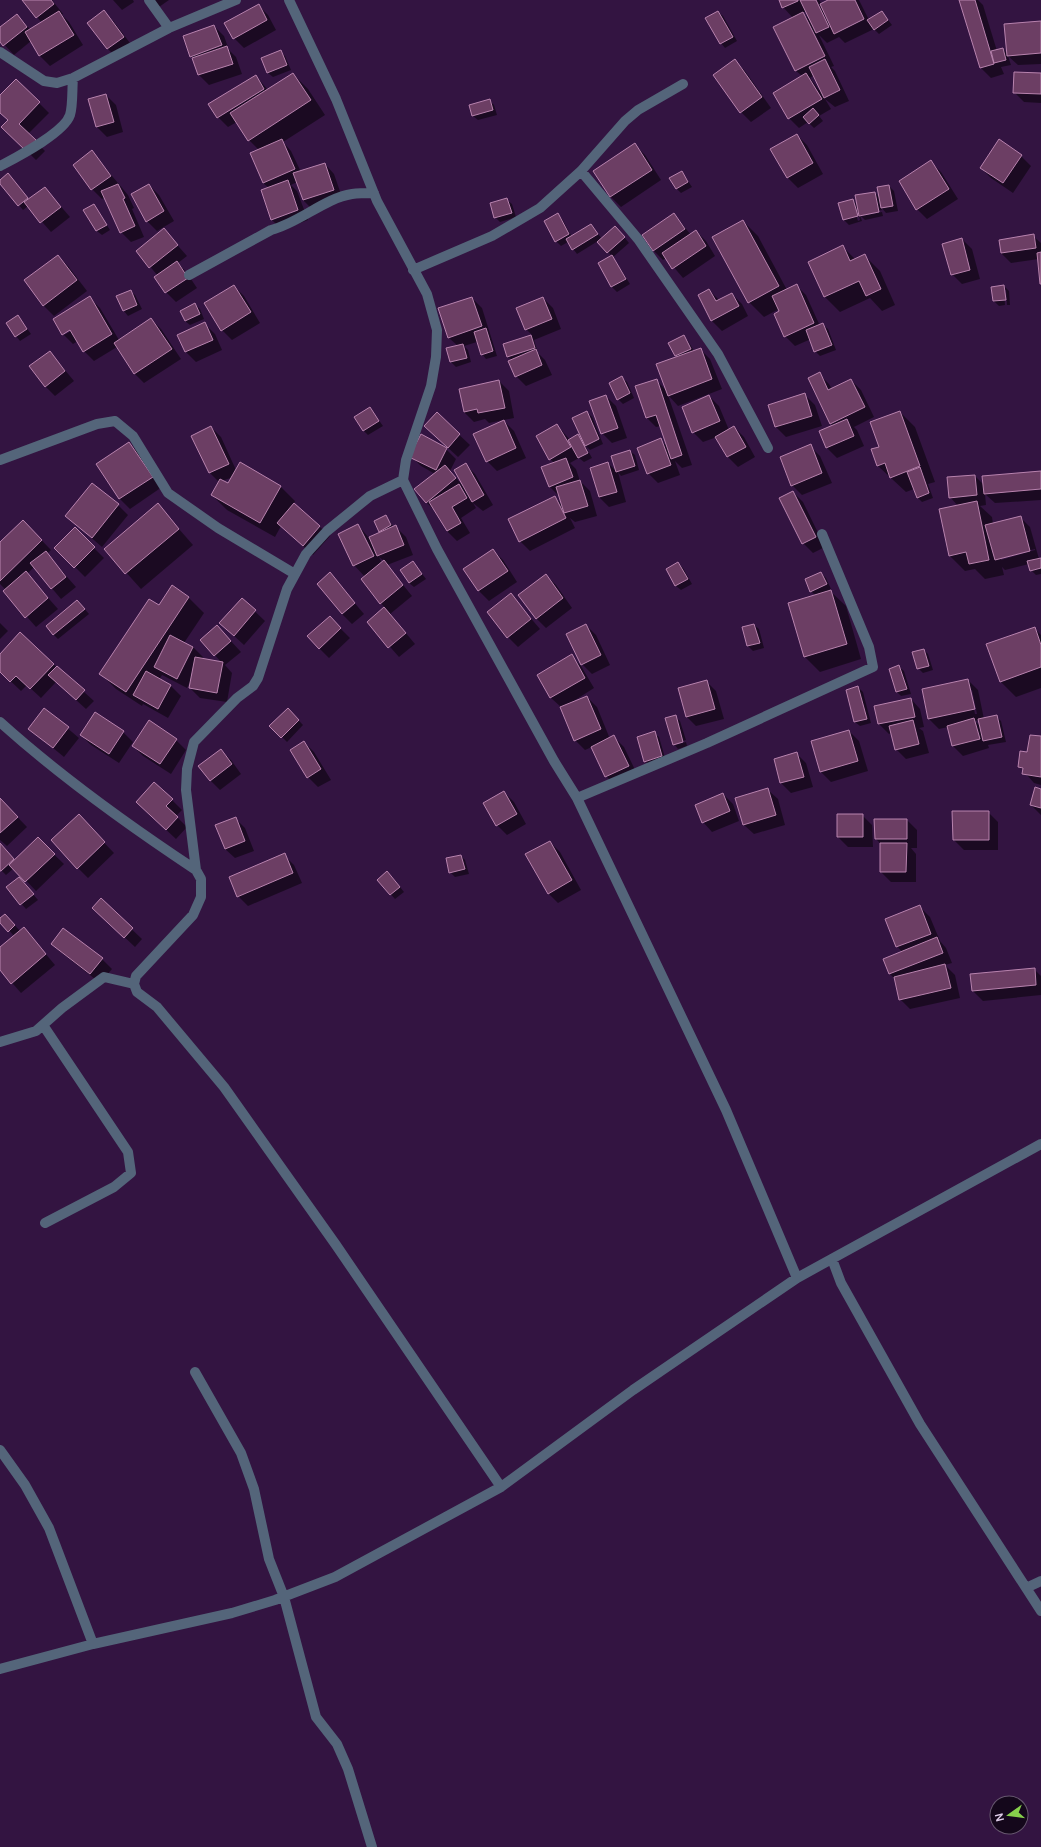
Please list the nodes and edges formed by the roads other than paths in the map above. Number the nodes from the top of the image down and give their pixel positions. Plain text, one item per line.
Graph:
1 (149, 0) edge
2 (236, 0) edge
3 (289, 0) edge
4 (169, 28) junction
5 (0, 52) edge
6 (73, 78) junction
7 (683, 84) dead end
8 (0, 166) edge
9 (581, 171) junction
10 (374, 193) junction
11 (413, 270) junction
12 (189, 275) dead end
13 (768, 448) dead end
14 (0, 460) edge
15 (403, 480) junction
16 (822, 534) dead end
17 (295, 574) junction
18 (0, 722) edge
19 (577, 798) junction
20 (196, 870) junction
21 (134, 984) junction
22 (43, 1025) junction
23 (0, 1042) edge
24 (1041, 1144) edge
25 (45, 1223) dead end
26 (832, 1259) junction
27 (797, 1278) junction
28 (194, 1372) dead end
29 (0, 1450) edge
30 (501, 1487) junction
31 (1041, 1581) edge
32 (1026, 1588) junction
33 (284, 1597) junction
34 (1041, 1611) edge
35 (93, 1644) junction
36 (0, 1669) edge
37 (372, 1847) edge

1 - 4 street
2 - 4 street
3 - 10 street
4 - 6 street
5 - 6 street
6 - 8 street
7 - 9 street
9 - 11 street
9 - 13 street
10 - 11 street
10 - 12 street
11 - 15 street
14 - 17 street
15 - 17 street
15 - 19 street
16 - 19 street
17 - 20 street
18 - 20 street
19 - 27 street
20 - 21 street
21 - 22 street
21 - 30 street
22 - 23 street
22 - 25 street
24 - 26 street
26 - 27 street
26 - 32 street
27 - 30 street
28 - 33 street
29 - 35 street
30 - 33 street
31 - 32 street
32 - 34 street
33 - 35 street
33 - 37 street
35 - 36 street

